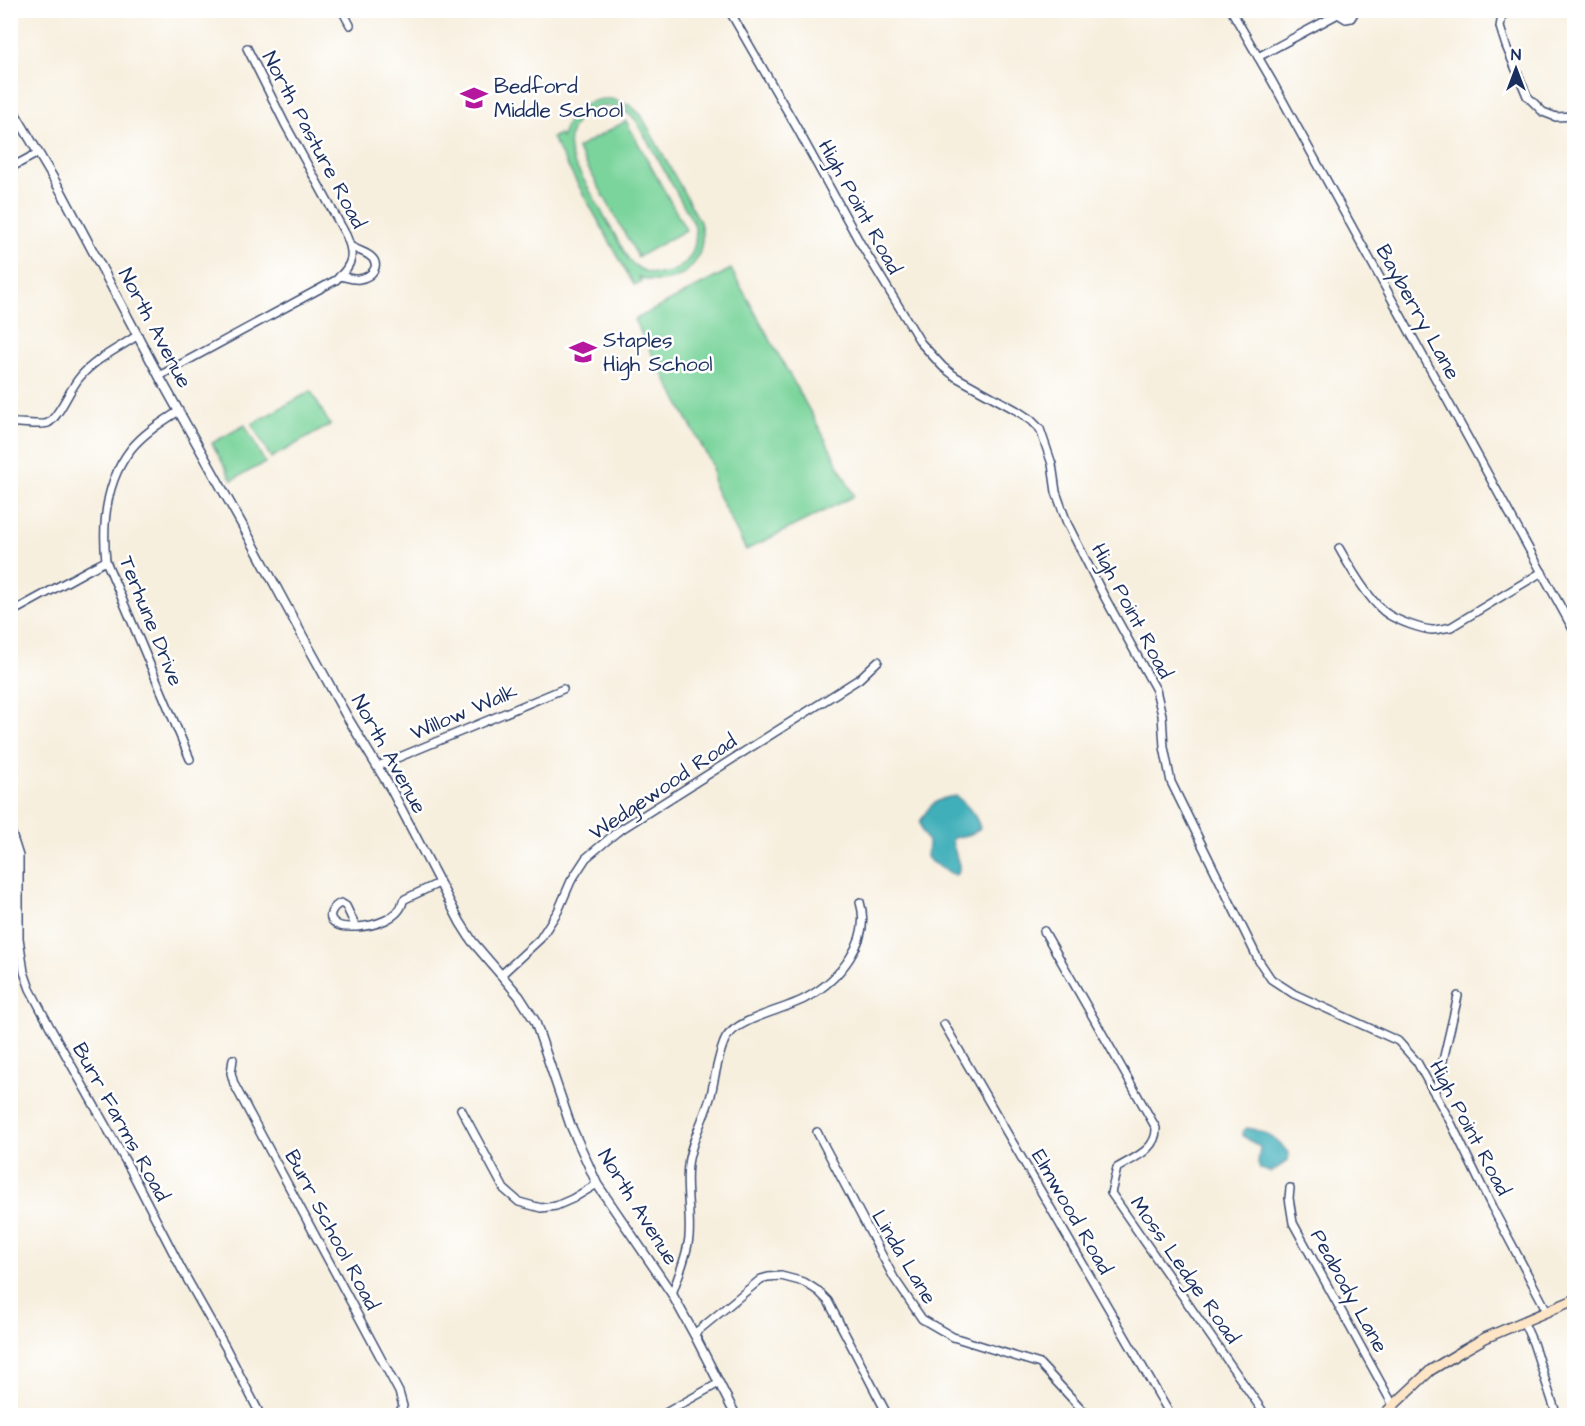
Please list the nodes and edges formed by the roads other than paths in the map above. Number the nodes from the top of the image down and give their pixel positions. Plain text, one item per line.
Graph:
1 (342, 10) edge
2 (729, 10) edge
3 (1231, 10) edge
4 (1356, 10) edge
5 (1503, 10) edge
6 (1337, 12) edge
7 (350, 24) dead end
8 (246, 48) dead end
9 (1258, 57) junction
10 (10, 105) edge
11 (1575, 116) edge
12 (38, 153) junction
13 (10, 168) edge
14 (352, 247) junction
15 (340, 276) junction
16 (138, 335) junction
17 (159, 376) junction
18 (179, 411) junction
19 (10, 423) edge
20 (1339, 548) dead end
21 (106, 561) junction
22 (1542, 572) junction
23 (10, 613) edge
24 (1575, 631) edge
25 (878, 662) dead end
26 (563, 689) dead end
27 (190, 759) dead end
28 (378, 766) junction
29 (10, 828) edge
30 (439, 883) junction
31 (860, 902) dead end
32 (356, 927) dead end
33 (1044, 931) dead end
34 (501, 975) junction
35 (1458, 996) dead end
36 (944, 1024) dead end
37 (233, 1059) dead end
38 (1435, 1095) junction
39 (461, 1108) dead end
40 (817, 1132) dead end
41 (597, 1184) junction
42 (1290, 1188) dead end
43 (672, 1294) junction
44 (1575, 1300) edge
45 (1547, 1311) junction
46 (1524, 1323) junction
47 (694, 1334) junction
48 (719, 1383) junction
49 (1393, 1406) junction
50 (261, 1416) edge
51 (397, 1416) edge
52 (660, 1416) edge
53 (736, 1416) edge
54 (888, 1416) edge
55 (1088, 1416) edge
56 (1171, 1416) edge
57 (1266, 1416) edge
58 (1382, 1416) edge
59 (1557, 1416) edge

1 - 7 street
2 - 38 street, High Point Road
3 - 9 street, Bayberry Lane
4 - 6 street
5 - 11 street
6 - 9 street
8 - 14 street, North Pasture Road
9 - 22 street, Bayberry Lane
10 - 12 street, North Avenue
12 - 13 street
12 - 16 street, North Avenue
14 - 15 street, North Pasture Road
14 - 15 street, North Pasture Road
15 - 17 street, North Pasture Road
16 - 17 street, North Avenue
16 - 19 street
17 - 18 street, North Avenue
18 - 21 street, Terhune Drive
18 - 28 street, North Avenue
20 - 22 street
21 - 23 street
21 - 27 street, Terhune Drive
22 - 24 street, Bayberry Lane
25 - 34 street, Wedgewood Road
26 - 28 street, Willow Walk
28 - 30 street, North Avenue
29 - 50 street, Burr Farms Road
30 - 32 street
30 - 34 street, North Avenue
31 - 43 street
33 - 57 street, Moss Ledge Road
34 - 41 street, North Avenue
35 - 38 street
36 - 56 street, Elmwood Road
37 - 51 street, Burr School Road
38 - 45 street, High Point Road
39 - 41 street
40 - 55 street, Linda Lane
41 - 43 street, North Avenue
42 - 49 street, Peabody Lane
43 - 47 street, North Avenue
44 - 45 main road
45 - 46 main road
46 - 49 main road
46 - 59 street
47 - 48 street, North Avenue
47 - 54 street
48 - 52 street
48 - 53 street, North Avenue
49 - 58 main road

